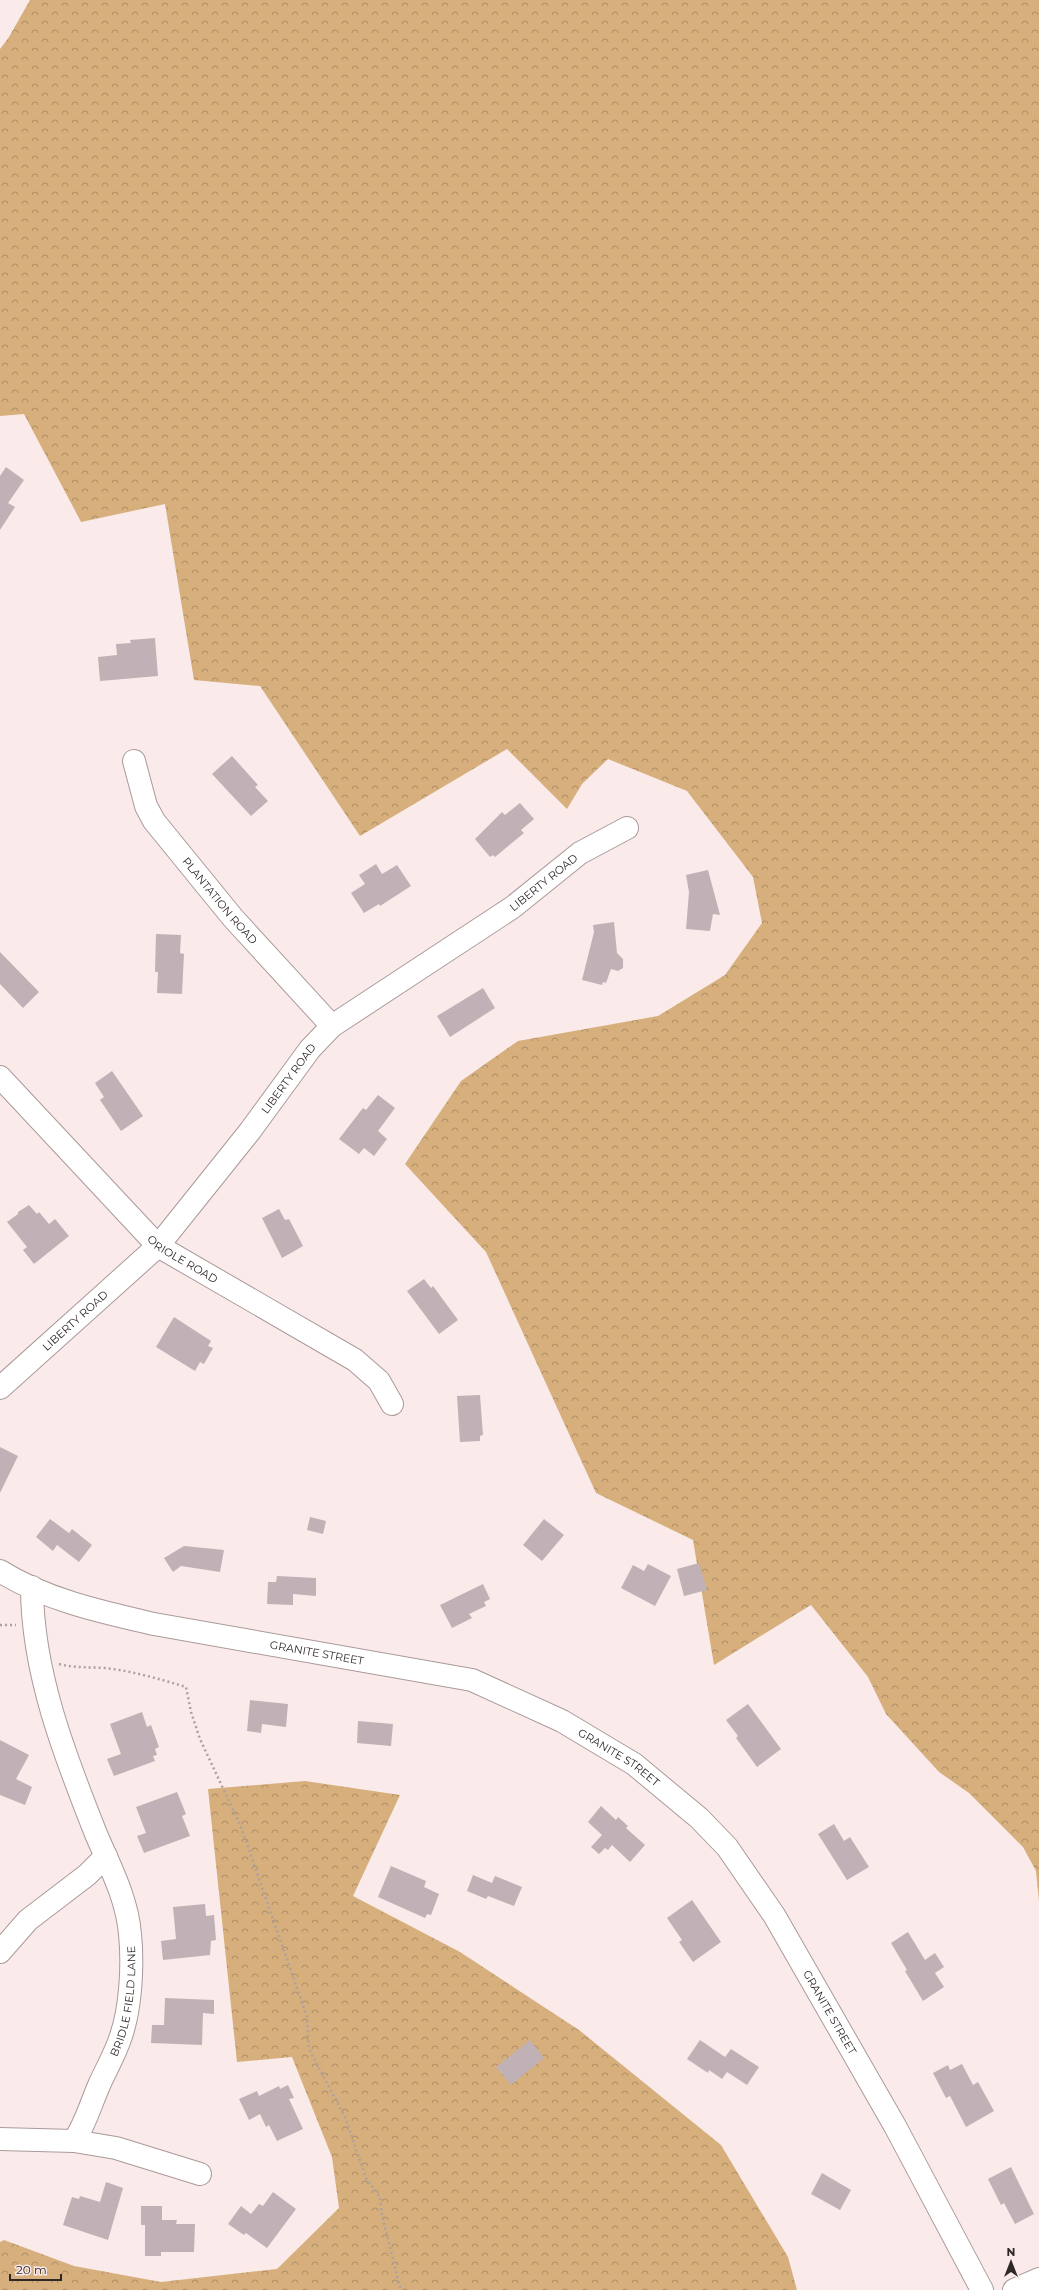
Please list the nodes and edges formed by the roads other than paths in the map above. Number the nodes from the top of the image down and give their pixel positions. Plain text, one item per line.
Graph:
1 (134, 761) dead end
2 (628, 828) dead end
3 (332, 1026) junction
4 (0, 1077) edge
5 (158, 1246) junction
6 (0, 1388) edge
7 (392, 1404) dead end
8 (0, 1571) edge
9 (32, 1587) junction
10 (106, 1856) junction
11 (0, 1952) edge
12 (0, 2139) edge
13 (74, 2141) junction
14 (200, 2174) dead end
15 (1039, 2279) edge
16 (982, 2290) edge
17 (1014, 2290) edge

1 - 3 street, PLANTATION ROAD
2 - 3 street, LIBERTY ROAD
3 - 5 street, LIBERTY ROAD
4 - 5 street, ORIOLE ROAD
5 - 6 street, LIBERTY ROAD
5 - 7 street, ORIOLE ROAD
8 - 9 street, GRANITE STREET
9 - 10 street, BRIDLE FIELD LANE
9 - 16 street, GRANITE STREET
10 - 11 street
10 - 13 street, BRIDLE FIELD LANE
12 - 13 street
13 - 14 street
15 - 17 street

